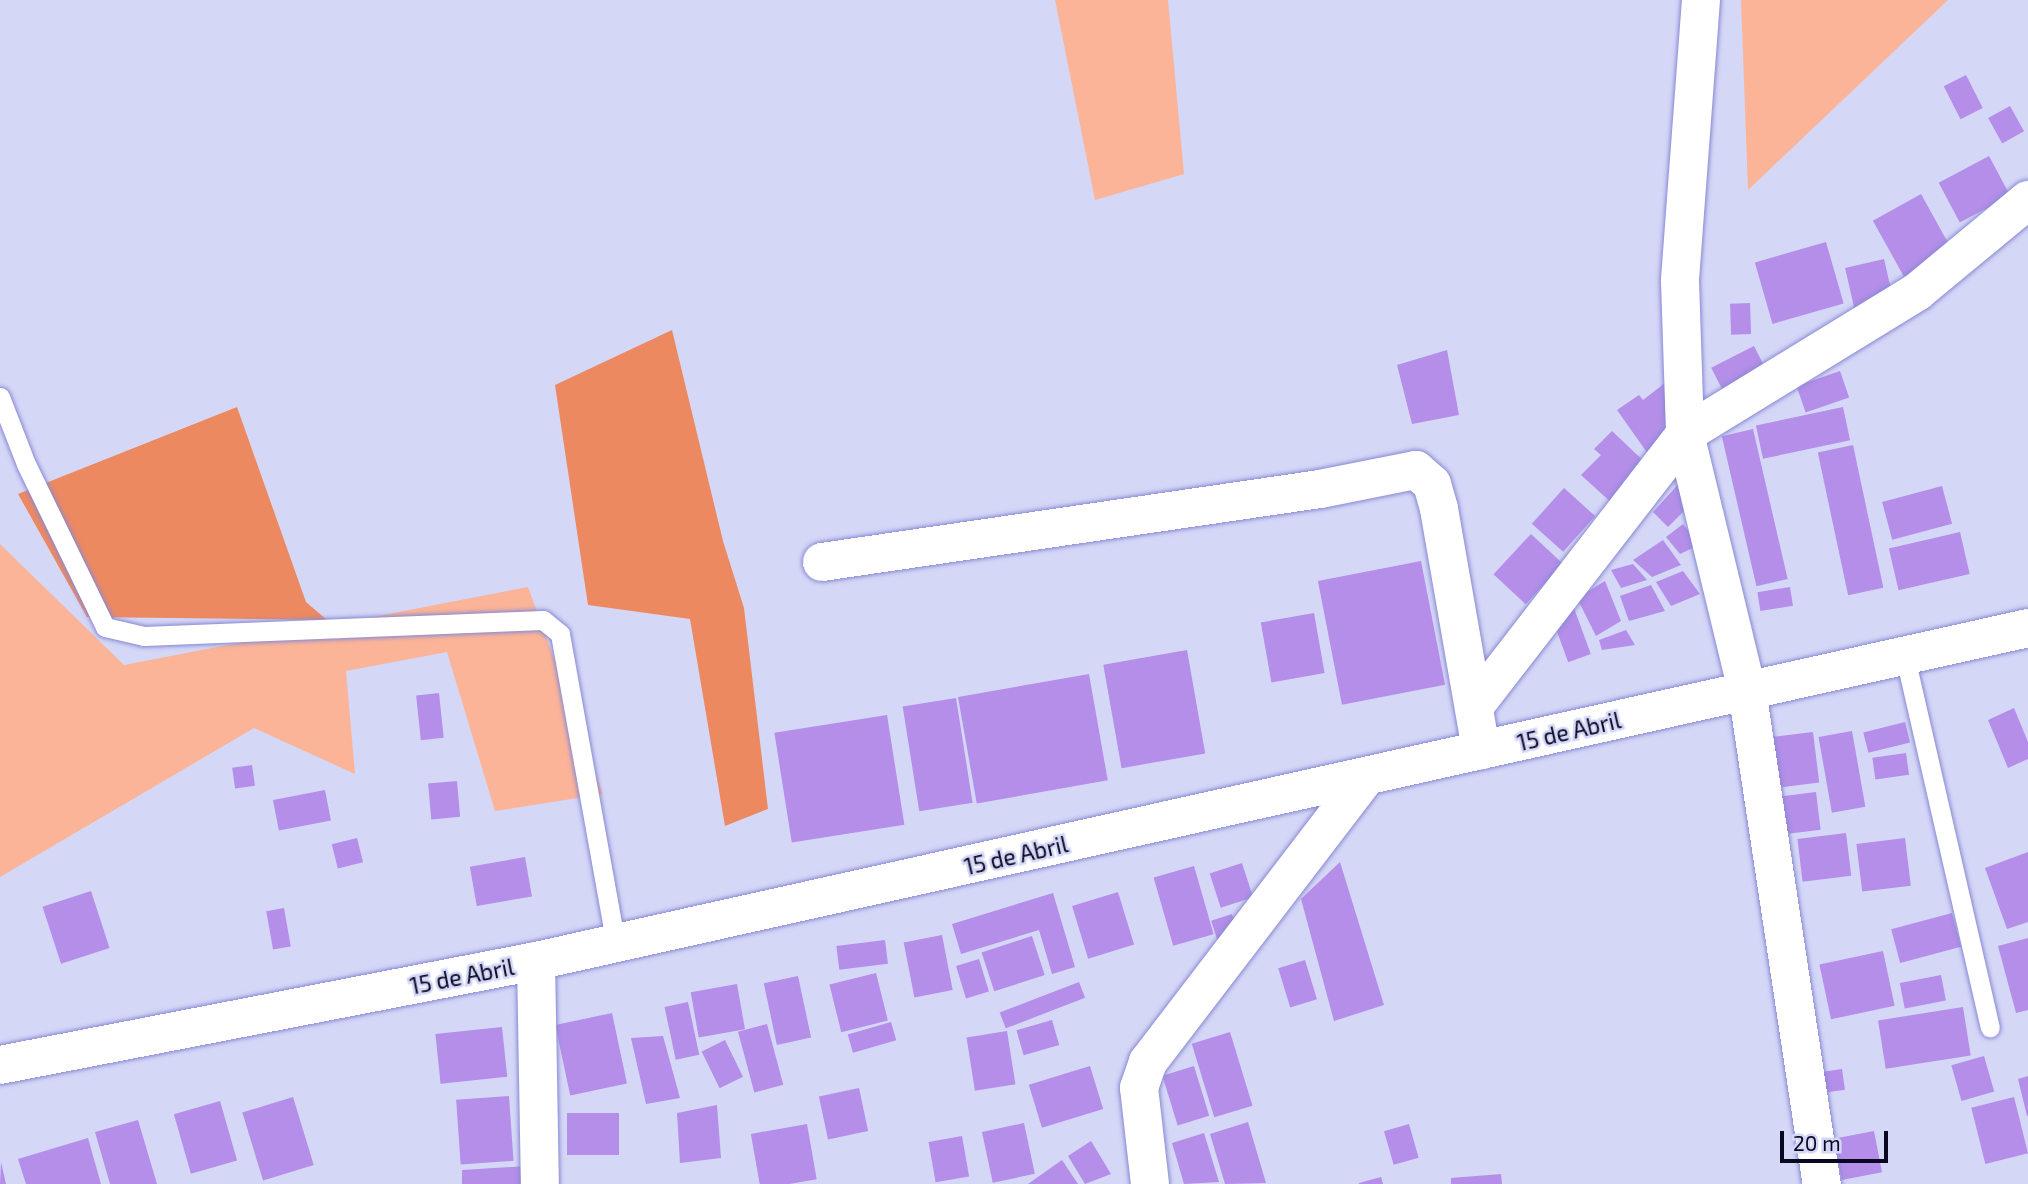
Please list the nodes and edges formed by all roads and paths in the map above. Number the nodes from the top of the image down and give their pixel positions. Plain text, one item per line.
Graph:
1 (1701, 0) edge
2 (2028, 200) edge
3 (0, 397) edge
4 (1685, 434) junction
5 (822, 562) dead end
6 (2028, 628) edge
7 (1905, 657) junction
8 (1747, 690) junction
9 (1474, 706) junction
10 (1481, 750) junction
11 (1366, 777) junction
12 (616, 944) junction
13 (537, 961) junction
14 (1990, 1027) dead end
15 (0, 1065) edge
16 (540, 1184) edge
17 (1150, 1184) edge
18 (1822, 1184) edge

1 - 4 street
2 - 4 street
3 - 12 lane
4 - 8 street
4 - 9 street
5 - 9 street
6 - 7 street, 15 de Abril
7 - 8 street, 15 de Abril
7 - 14 lane
8 - 10 street, 15 de Abril
8 - 18 street
9 - 10 street
10 - 11 street, 15 de Abril
11 - 12 street, 15 de Abril
11 - 17 street
12 - 13 street, 15 de Abril
13 - 15 street, 15 de Abril
13 - 16 street

